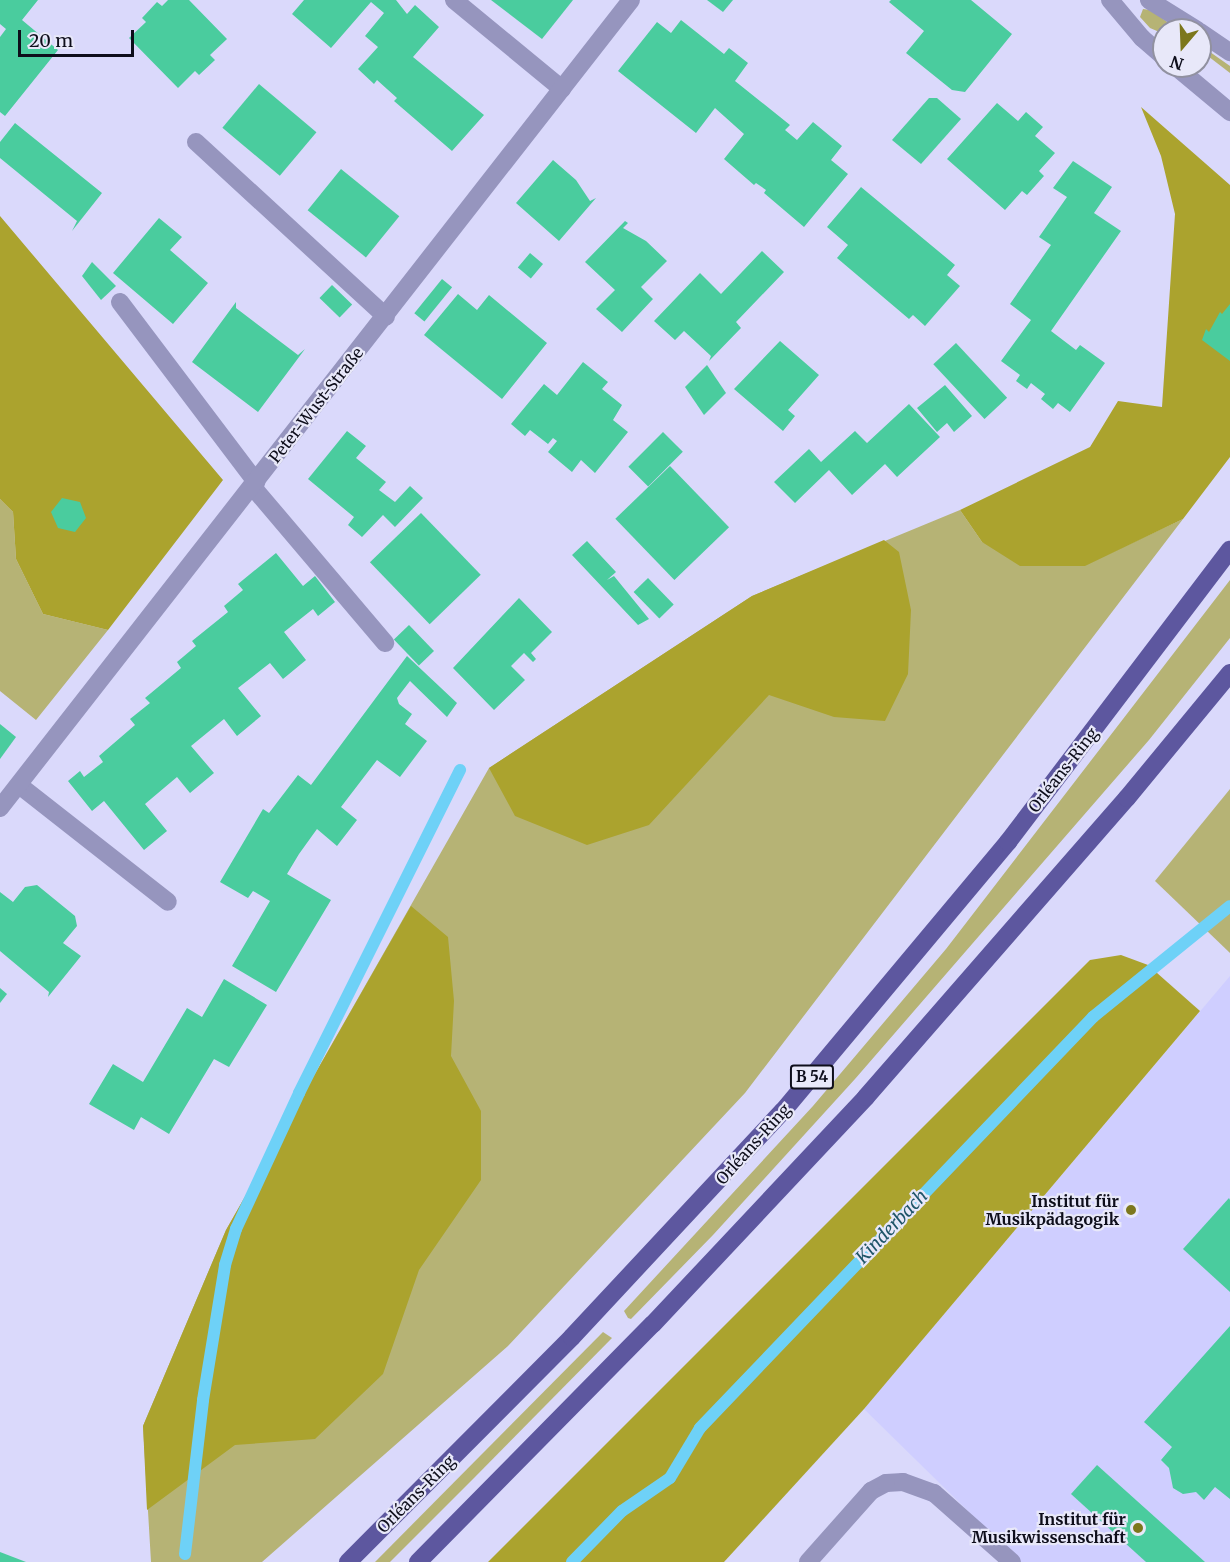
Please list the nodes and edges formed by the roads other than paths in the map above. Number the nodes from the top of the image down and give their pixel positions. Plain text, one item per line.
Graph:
1 (454, 0) edge
2 (631, 0) edge
3 (1110, 0) edge
4 (1149, 0) edge
5 (1178, 18) edge
6 (1212, 39) edge
7 (1152, 47) edge
8 (1230, 51) edge
9 (1189, 78) edge
10 (562, 89) junction
11 (1230, 112) edge
12 (196, 142) dead end
13 (120, 302) dead end
14 (386, 316) junction
15 (254, 484) junction
16 (1230, 550) edge
17 (385, 643) dead end
18 (1230, 673) edge
19 (19, 784) junction
20 (0, 808) edge
21 (168, 902) dead end
22 (348, 1562) edge
23 (418, 1562) edge
24 (808, 1562) edge
25 (1012, 1562) edge

1 - 10 street
2 - 10 street, Peter-Wust-Straße
3 - 7 street
4 - 5 street
6 - 8 street
9 - 11 street
10 - 14 street, Peter-Wust-Straße
12 - 14 street
13 - 15 street
14 - 15 street, Peter-Wust-Straße
15 - 17 street
15 - 19 street, Peter-Wust-Straße
16 - 22 main road, Orléans-Ring / B 54
18 - 23 main road
19 - 20 street, Peter-Wust-Straße
19 - 21 street
24 - 25 street

